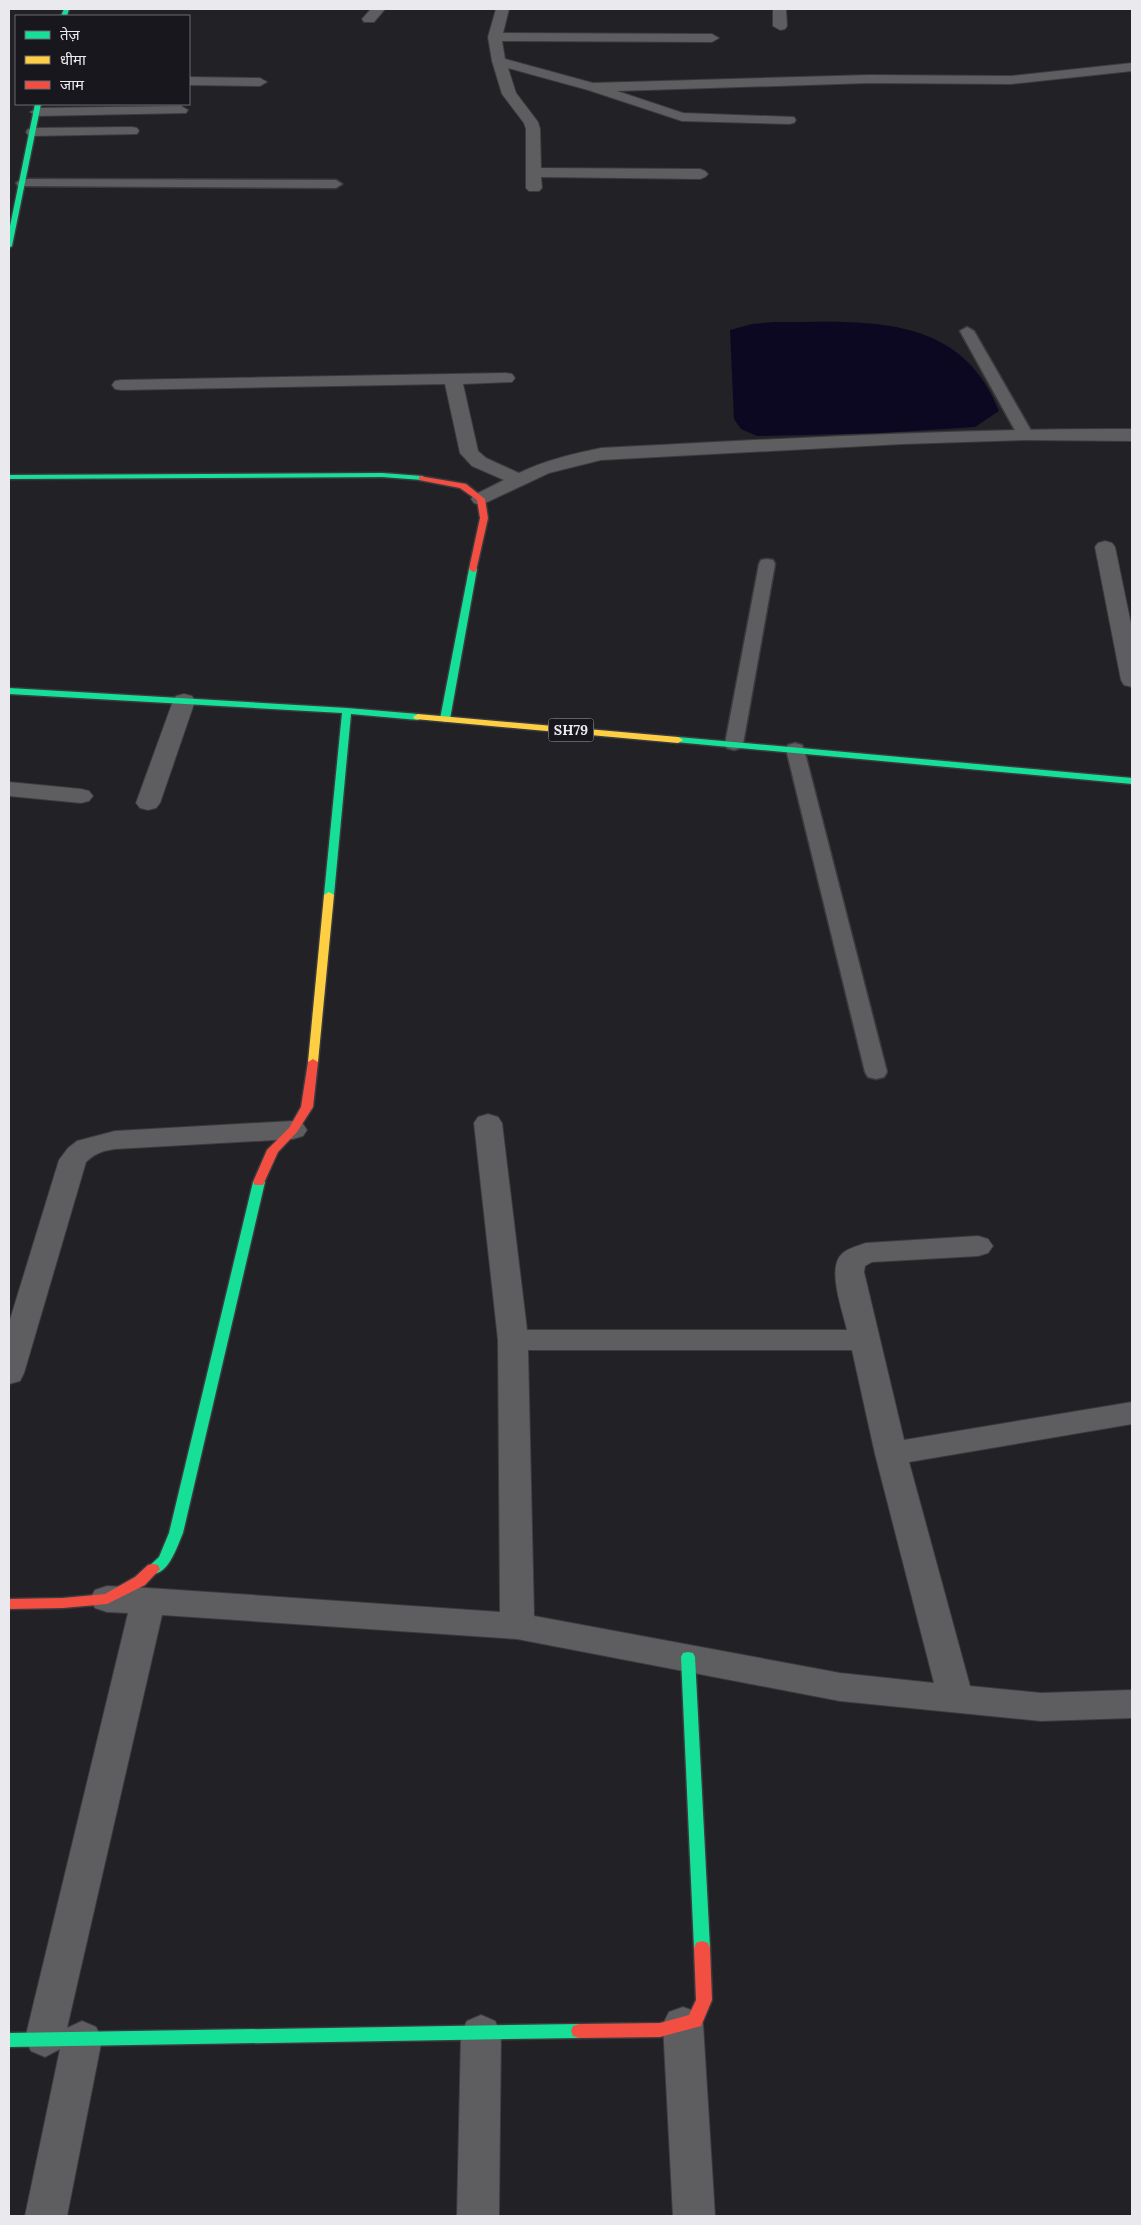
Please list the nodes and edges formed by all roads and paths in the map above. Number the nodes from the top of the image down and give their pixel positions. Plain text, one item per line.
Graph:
1 (502, 9) edge
2 (779, 9) edge
3 (780, 26) dead end
4 (495, 37) junction
5 (712, 38) dead end
6 (500, 61) junction
7 (1132, 67) edge
8 (190, 81) edge
9 (260, 82) dead end
10 (593, 87) junction
11 (38, 108) edge
12 (181, 110) dead end
13 (789, 120) dead end
14 (132, 131) dead end
15 (33, 132) junction
16 (534, 172) junction
17 (700, 174) dead end
18 (22, 183) junction
19 (336, 184) dead end
20 (534, 188) dead end
21 (9, 246) edge
22 (967, 330) dead end
23 (506, 378) dead end
24 (453, 379) junction
25 (121, 385) dead end
26 (1025, 434) junction
27 (1132, 435) edge
28 (9, 477) edge
29 (520, 480) junction
30 (481, 500) junction
31 (1105, 547) dead end
32 (767, 564) dead end
33 (1132, 680) edge
34 (9, 691) edge
35 (184, 701) junction
36 (347, 711) junction
37 (445, 719) junction
38 (734, 744) junction
39 (795, 749) junction
40 (1132, 781) edge
41 (9, 788) edge
42 (81, 796) dead end
43 (148, 804) dead end
44 (876, 1072) dead end
45 (488, 1123) dead end
46 (294, 1130) junction
47 (978, 1246) dead end
48 (513, 1340) junction
49 (864, 1340) junction
50 (9, 1373) edge
51 (1132, 1413) edge
52 (891, 1454) junction
53 (107, 1599) junction
54 (148, 1601) junction
55 (9, 1604) edge
56 (517, 1626) junction
57 (688, 1657) junction
58 (956, 1699) junction
59 (1132, 1704) edge
60 (683, 2024) junction
61 (480, 2033) junction
62 (64, 2039) junction
63 (9, 2040) edge
64 (46, 2216) edge
65 (478, 2216) edge
66 (694, 2216) edge

1 - 4 street
2 - 3 street
4 - 5 street
4 - 6 street
6 - 10 street
6 - 16 street
7 - 10 street
8 - 9 street
10 - 13 street
11 - 12 street
11 - 15 main road
14 - 15 street
15 - 18 main road
16 - 17 street
16 - 20 street
18 - 19 lane
18 - 21 main road
22 - 26 lane
23 - 24 street
24 - 25 street
24 - 29 street
26 - 27 street
26 - 29 street
28 - 30 main road
29 - 30 street
30 - 37 main road
31 - 33 street
32 - 38 lane
34 - 35 main road, SH79
35 - 36 main road, SH79
35 - 43 street
36 - 37 main road, SH79
36 - 46 main road
37 - 38 main road, SH79
38 - 39 main road, SH79
39 - 40 main road, SH79
39 - 44 lane
41 - 42 street
45 - 48 street
46 - 50 street
46 - 53 main road
47 - 49 street
48 - 49 street
48 - 56 street
49 - 52 street
51 - 52 street
52 - 58 street
53 - 54 street
53 - 55 main road
54 - 56 street
54 - 62 street
56 - 57 street
57 - 58 street
57 - 60 main road
58 - 59 street
60 - 61 main road
60 - 66 street
61 - 62 main road
61 - 65 street
62 - 63 main road
62 - 64 street

